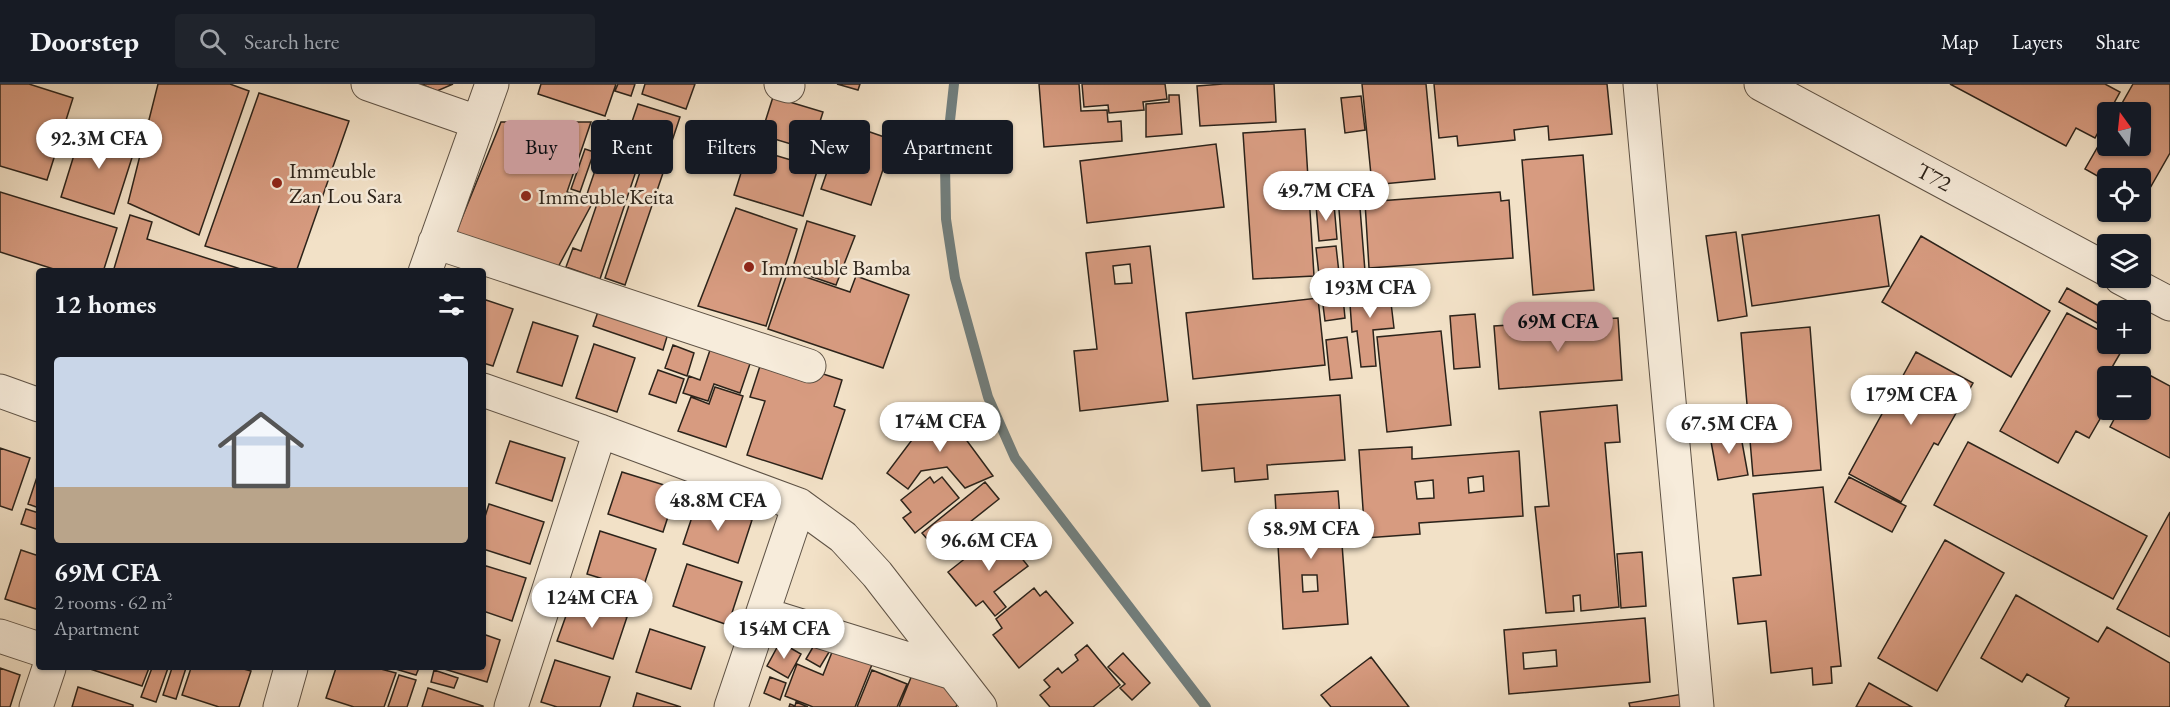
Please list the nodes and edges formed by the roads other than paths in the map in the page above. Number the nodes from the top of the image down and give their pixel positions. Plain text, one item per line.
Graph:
1 (368, 84) edge
2 (492, 84) edge
3 (1640, 84) edge
4 (1761, 84) edge
5 (477, 122) junction
6 (430, 257) edge
7 (2097, 264) edge
8 (468, 268) edge
9 (486, 273) edge
10 (2140, 288) edge
11 (2170, 304) edge
12 (809, 366) dead end
13 (0, 391) edge
14 (486, 391) edge
15 (36, 404) edge
16 (600, 431) junction
17 (799, 505) junction
18 (763, 614) junction
19 (0, 636) edge
20 (36, 648) edge
21 (48, 670) edge
22 (290, 670) edge
23 (953, 673) junction
24 (36, 707) edge
25 (280, 707) edge
26 (511, 707) edge
27 (731, 707) edge
28 (980, 707) edge
29 (1696, 707) edge

1 - 5 street
2 - 5 street
3 - 29 street
4 - 7 street, T72
5 - 6 street
6 - 8 street
9 - 12 street
10 - 11 street
13 - 15 street
14 - 16 street
16 - 17 street
16 - 26 street
17 - 18 street
17 - 23 street
18 - 23 street
18 - 27 street
19 - 20 street
21 - 24 street
22 - 25 street
23 - 28 street

